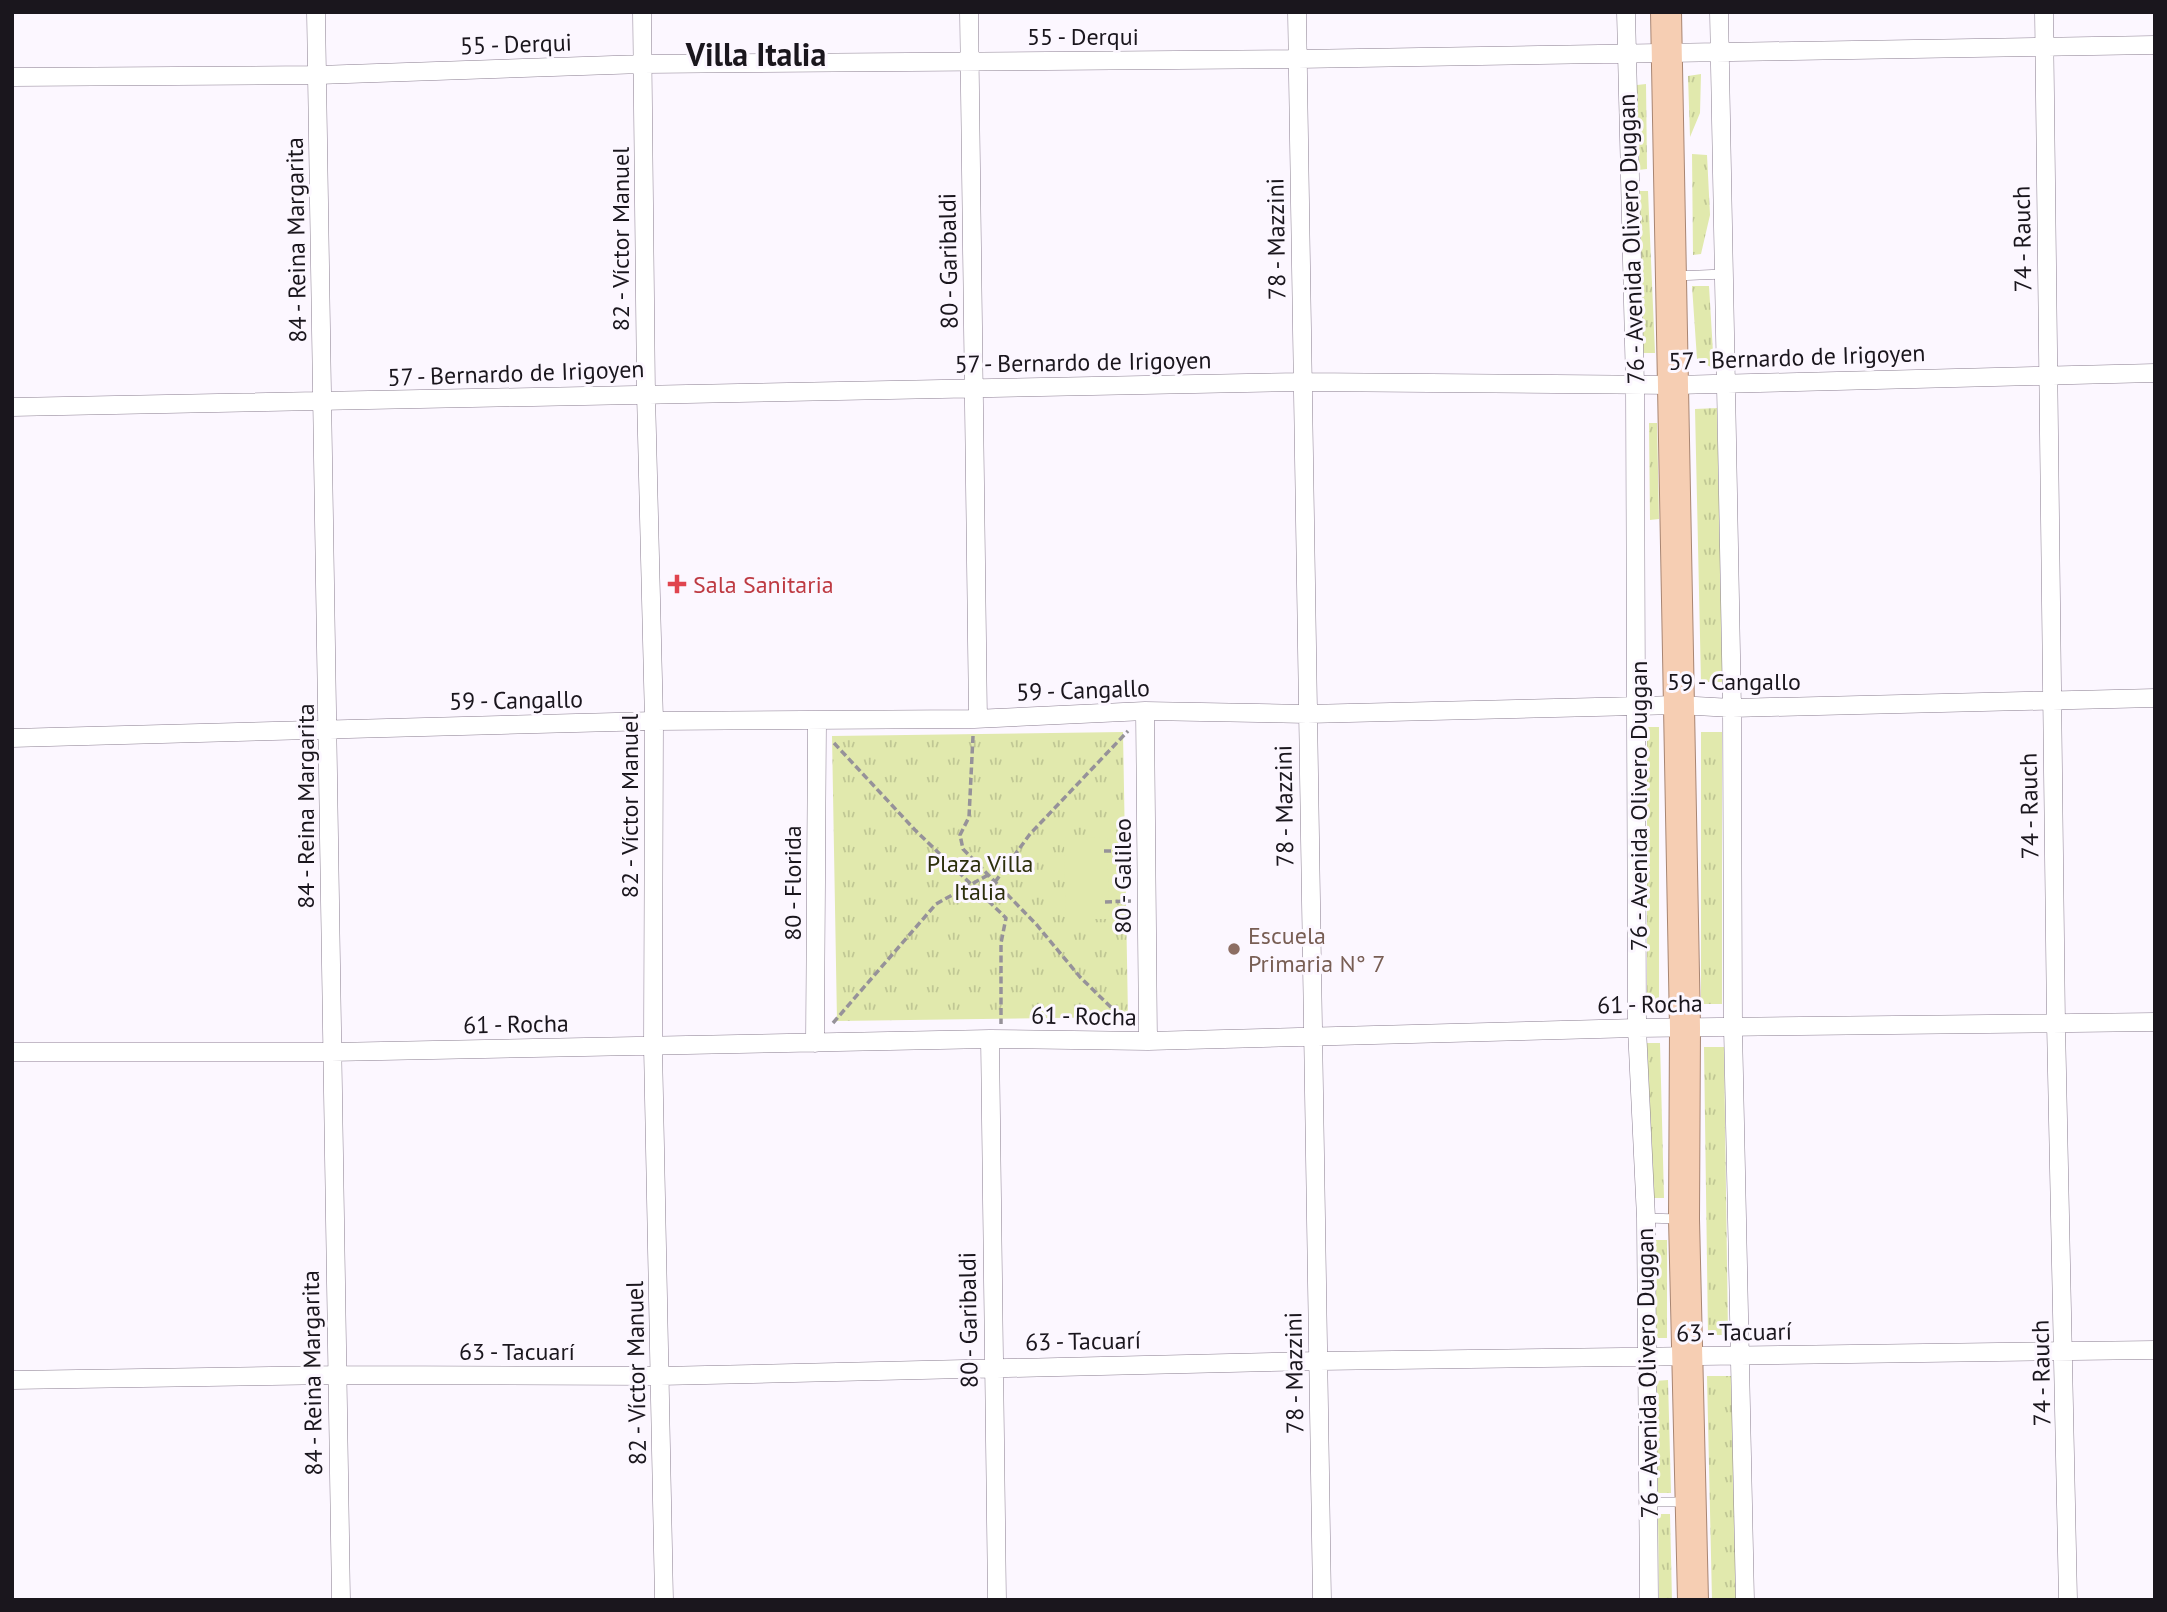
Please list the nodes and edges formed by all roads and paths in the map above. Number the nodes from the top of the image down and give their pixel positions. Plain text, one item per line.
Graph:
1 (316, 12) edge
2 (642, 12) edge
3 (969, 12) edge
4 (1297, 12) edge
5 (1626, 12) edge
6 (1666, 12) edge
7 (1719, 12) edge
8 (2044, 12) edge
9 (2155, 45) edge
10 (2045, 47) junction
11 (1720, 51) junction
12 (1626, 52) junction
13 (1667, 53) junction
14 (1298, 59) junction
15 (970, 61) junction
16 (643, 64) junction
17 (318, 75) junction
18 (12, 77) edge
19 (1725, 274) junction
20 (1672, 276) junction
21 (2155, 373) edge
22 (2048, 374) junction
23 (1302, 382) junction
24 (1727, 383) junction
25 (1635, 385) junction
26 (1675, 385) junction
27 (975, 388) junction
28 (646, 394) junction
29 (324, 403) junction
30 (12, 407) edge
31 (2053, 698) junction
32 (2155, 698) edge
33 (1678, 705) junction
34 (1638, 708) junction
35 (1732, 708) junction
36 (1145, 711) junction
37 (1307, 714) junction
38 (976, 719) junction
39 (654, 721) junction
40 (817, 724) junction
41 (329, 730) junction
42 (12, 738) edge
43 (1146, 850) junction
44 (1104, 851) dead end
45 (988, 874) junction
46 (995, 882) junction
47 (971, 884) junction
48 (1147, 900) junction
49 (1105, 902) dead end
50 (2155, 1023) edge
51 (2056, 1024) junction
52 (1637, 1028) junction
53 (1685, 1028) junction
54 (1733, 1028) junction
55 (1312, 1035) junction
56 (996, 1040) junction
57 (1148, 1041) junction
58 (816, 1044) junction
59 (653, 1046) junction
60 (12, 1052) edge
61 (331, 1052) junction
62 (1646, 1218) junction
63 (1684, 1219) junction
64 (2155, 1350) edge
65 (2065, 1351) junction
66 (1739, 1356) junction
67 (1647, 1357) junction
68 (1687, 1358) junction
69 (1319, 1361) junction
70 (993, 1368) junction
71 (336, 1375) junction
72 (660, 1376) junction
73 (12, 1380) edge
74 (1690, 1502) junction
75 (1648, 1503) junction
76 (341, 1600) edge
77 (664, 1600) edge
78 (997, 1600) edge
79 (1322, 1600) edge
80 (1649, 1600) edge
81 (1693, 1600) edge
82 (1745, 1600) edge
83 (2068, 1600) edge

1 - 17 street, 84 - Reina Margarita
2 - 16 street, 82 - Víctor Manuel
3 - 15 street, 80 - Garibaldi
4 - 14 street, 78 - Mazzini
5 - 12 street, 76 - Avenida Olivero Duggan
6 - 13 highway, 76 - Avenida Olivero Duggan
7 - 11 street
8 - 10 street, 74 - Rauch
9 - 10 street, 55 - Derqui
10 - 11 street, 55 - Derqui
10 - 22 street, 74 - Rauch
11 - 13 street, 55 - Derqui
11 - 19 street
12 - 13 street, 55 - Derqui
12 - 14 street, 55 - Derqui
12 - 25 street, 76 - Avenida Olivero Duggan
13 - 20 highway, 76 - Avenida Olivero Duggan
14 - 15 street, 55 - Derqui
14 - 23 street, 78 - Mazzini
15 - 16 street, 55 - Derqui
15 - 27 street, 80 - Garibaldi
16 - 17 street, 55 - Derqui
16 - 28 street, 82 - Víctor Manuel
17 - 18 street, 55 - Derqui
17 - 29 street, 84 - Reina Margarita
19 - 20 lane
19 - 24 street
20 - 26 highway, 76 - Avenida Olivero Duggan
21 - 22 street, 57 - Bernardo de Irigoyen
22 - 24 street, 57 - Bernardo de Irigoyen
22 - 31 street, 74 - Rauch
23 - 25 street, 57 - Bernardo de Irigoyen
23 - 27 street, 57 - Bernardo de Irigoyen
23 - 37 street, 78 - Mazzini
24 - 26 street, 57 - Bernardo de Irigoyen
24 - 35 street
25 - 26 street, 57 - Bernardo de Irigoyen
25 - 34 street, 76 - Avenida Olivero Duggan
26 - 33 highway, 76 - Avenida Olivero Duggan
27 - 28 street, 57 - Bernardo de Irigoyen
27 - 38 street, 80 - Garibaldi
28 - 29 street, 57 - Bernardo de Irigoyen
28 - 39 street, 82 - Víctor Manuel
29 - 30 street, 57 - Bernardo de Irigoyen
29 - 41 street, 84 - Reina Margarita
31 - 32 street, 59 - Cangallo
31 - 35 street, 59 - Cangallo
31 - 51 street, 74 - Rauch
33 - 34 street, 59 - Cangallo
33 - 35 street, 59 - Cangallo
33 - 53 highway, 76 - Avenida Olivero Duggan
34 - 37 street, 59 - Cangallo
34 - 52 street, 76 - Avenida Olivero Duggan
35 - 54 street
36 - 37 street, 59 - Cangallo
36 - 38 street, 59 - Cangallo
36 - 43 street, 80 - Galileo
36 - 46 path
37 - 55 street, 78 - Mazzini
38 - 40 street, 59 - Cangallo
38 - 45 path
39 - 40 street, 59 - Cangallo
39 - 41 street, 59 - Cangallo
39 - 59 street, 82 - Víctor Manuel
40 - 47 path
40 - 58 street, 80 - Florida
41 - 42 street, 59 - Cangallo
41 - 61 street, 84 - Reina Margarita
43 - 44 path
43 - 48 street, 80 - Galileo
45 - 46 path
45 - 47 path
46 - 57 path
47 - 56 path
47 - 58 path
48 - 49 path
48 - 57 street, 80 - Galileo
50 - 51 street, 61 - Rocha
51 - 54 street, 61 - Rocha
51 - 65 street, 74 - Rauch
52 - 53 street, 61 - Rocha
52 - 55 street, 61 - Rocha
52 - 62 street, 76 - Avenida Olivero Duggan
53 - 54 street, 61 - Rocha
53 - 63 highway, 76 - Avenida Olivero Duggan
54 - 66 street
55 - 57 street, 61 - Rocha
55 - 69 street, 78 - Mazzini
56 - 57 street, 61 - Rocha
56 - 58 street, 61 - Rocha
56 - 70 street, 80 - Garibaldi
58 - 59 street, 61 - Rocha
59 - 61 street, 61 - Rocha
59 - 72 street, 82 - Víctor Manuel
60 - 61 street, 61 - Rocha
61 - 71 street, 84 - Reina Margarita
62 - 63 lane
62 - 67 street, 76 - Avenida Olivero Duggan
63 - 68 highway, 76 - Avenida Olivero Duggan
64 - 65 street, 63 - Tacuarí
65 - 66 street, 63 - Tacuarí
65 - 83 street, 74 - Rauch
66 - 68 street, 63 - Tacuarí
66 - 82 street
67 - 68 street, 63 - Tacuarí
67 - 69 street, 63 - Tacuarí
67 - 75 street, 76 - Avenida Olivero Duggan
68 - 74 highway, 76 - Avenida Olivero Duggan
69 - 70 street, 63 - Tacuarí
69 - 79 street, 78 - Mazzini
70 - 72 street, 63 - Tacuarí
70 - 78 street, 80 - Garibaldi
71 - 72 street, 63 - Tacuarí
71 - 73 street, 63 - Tacuarí
71 - 76 street, 84 - Reina Margarita
72 - 77 street, 82 - Víctor Manuel
74 - 75 lane
74 - 81 highway, 76 - Avenida Olivero Duggan
75 - 80 street, 76 - Avenida Olivero Duggan

